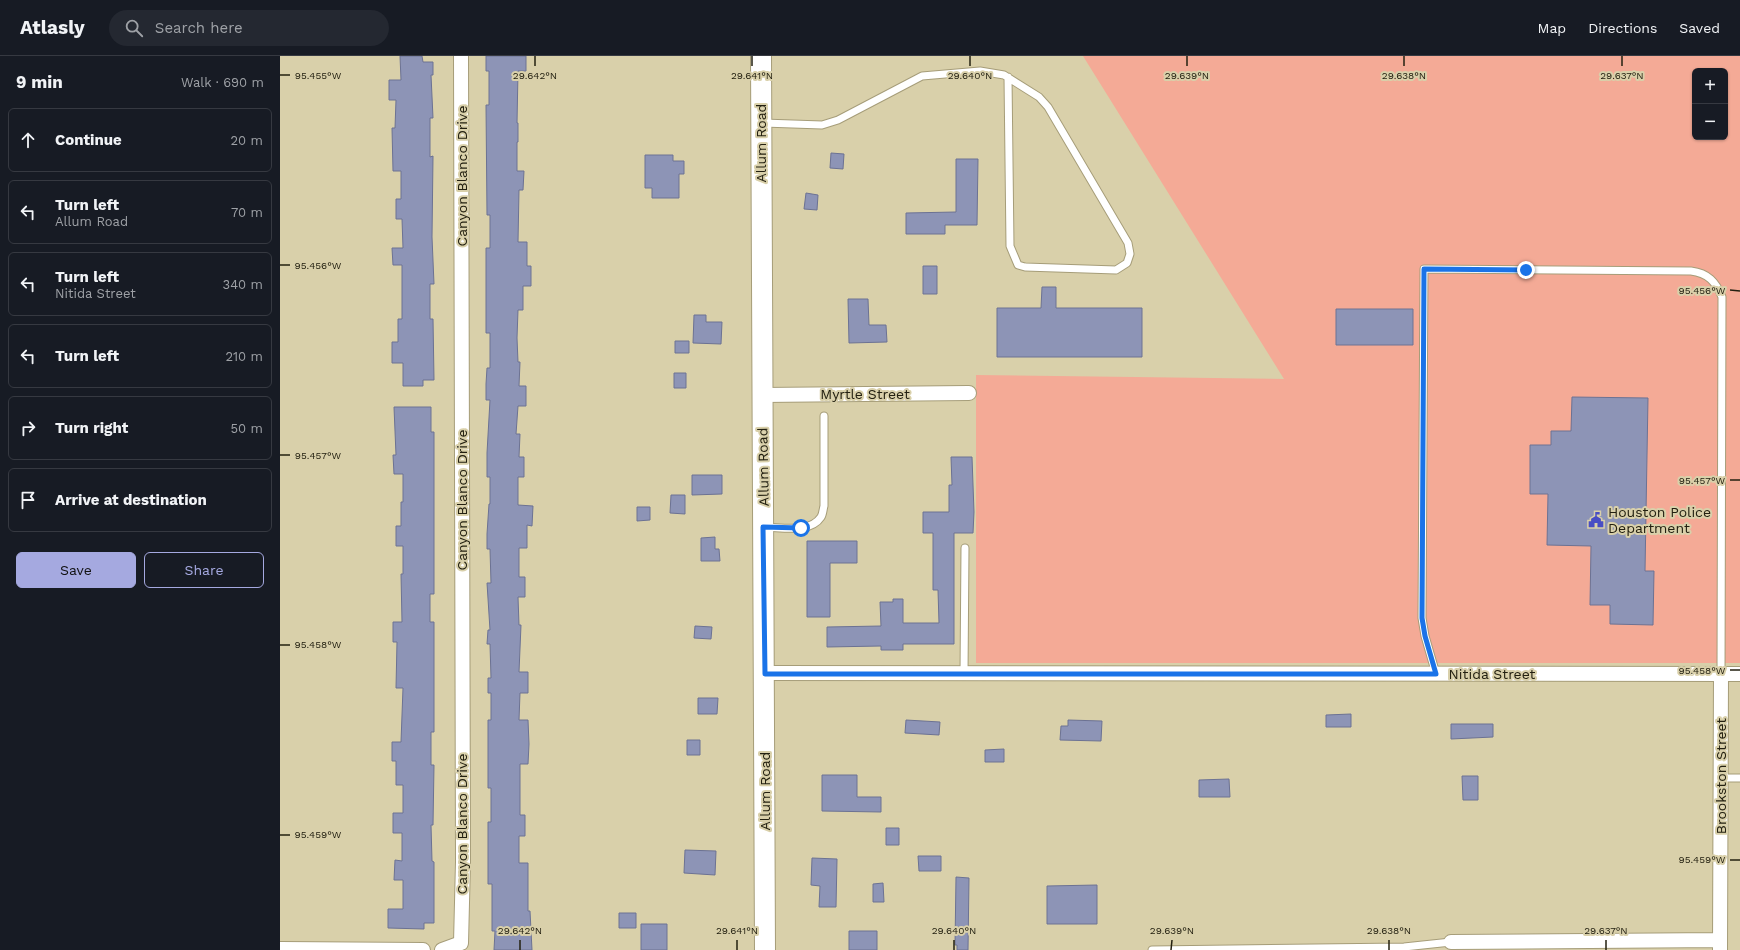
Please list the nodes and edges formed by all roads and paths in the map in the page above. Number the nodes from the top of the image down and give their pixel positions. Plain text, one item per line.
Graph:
1 (461, 56) edge
2 (761, 56) edge
3 (1008, 77) junction
4 (761, 123) junction
5 (969, 393) dead end
6 (762, 395) junction
7 (824, 416) dead end
8 (763, 527) junction
9 (965, 548) dead end
10 (765, 674) junction
11 (964, 674) junction
12 (1436, 674) junction
13 (1721, 674) junction
14 (1740, 674) edge
15 (1721, 778) junction
16 (1740, 778) edge
17 (1451, 942) joint
18 (1720, 945) edge
19 (280, 949) edge
20 (423, 950) edge
21 (442, 950) edge
22 (765, 950) edge
23 (1152, 950) edge

1 - 21 street, Canyon Blanco Drive
2 - 4 street, Allum Road
3 - 3 lane
3 - 4 lane
4 - 6 street, Allum Road
5 - 6 street, Myrtle Street
6 - 8 street, Allum Road
7 - 8 lane
8 - 10 street, Allum Road
9 - 11 lane
10 - 11 street, Nitida Street
10 - 22 street, Allum Road
11 - 12 street, Nitida Street
12 - 13 street, Nitida Street
12 - 13 lane
13 - 14 street, Nitida Street
13 - 15 street, Brookston Street
15 - 16 lane
15 - 18 street, Brookston Street
17 - 18 street
17 - 23 lane
19 - 20 street

